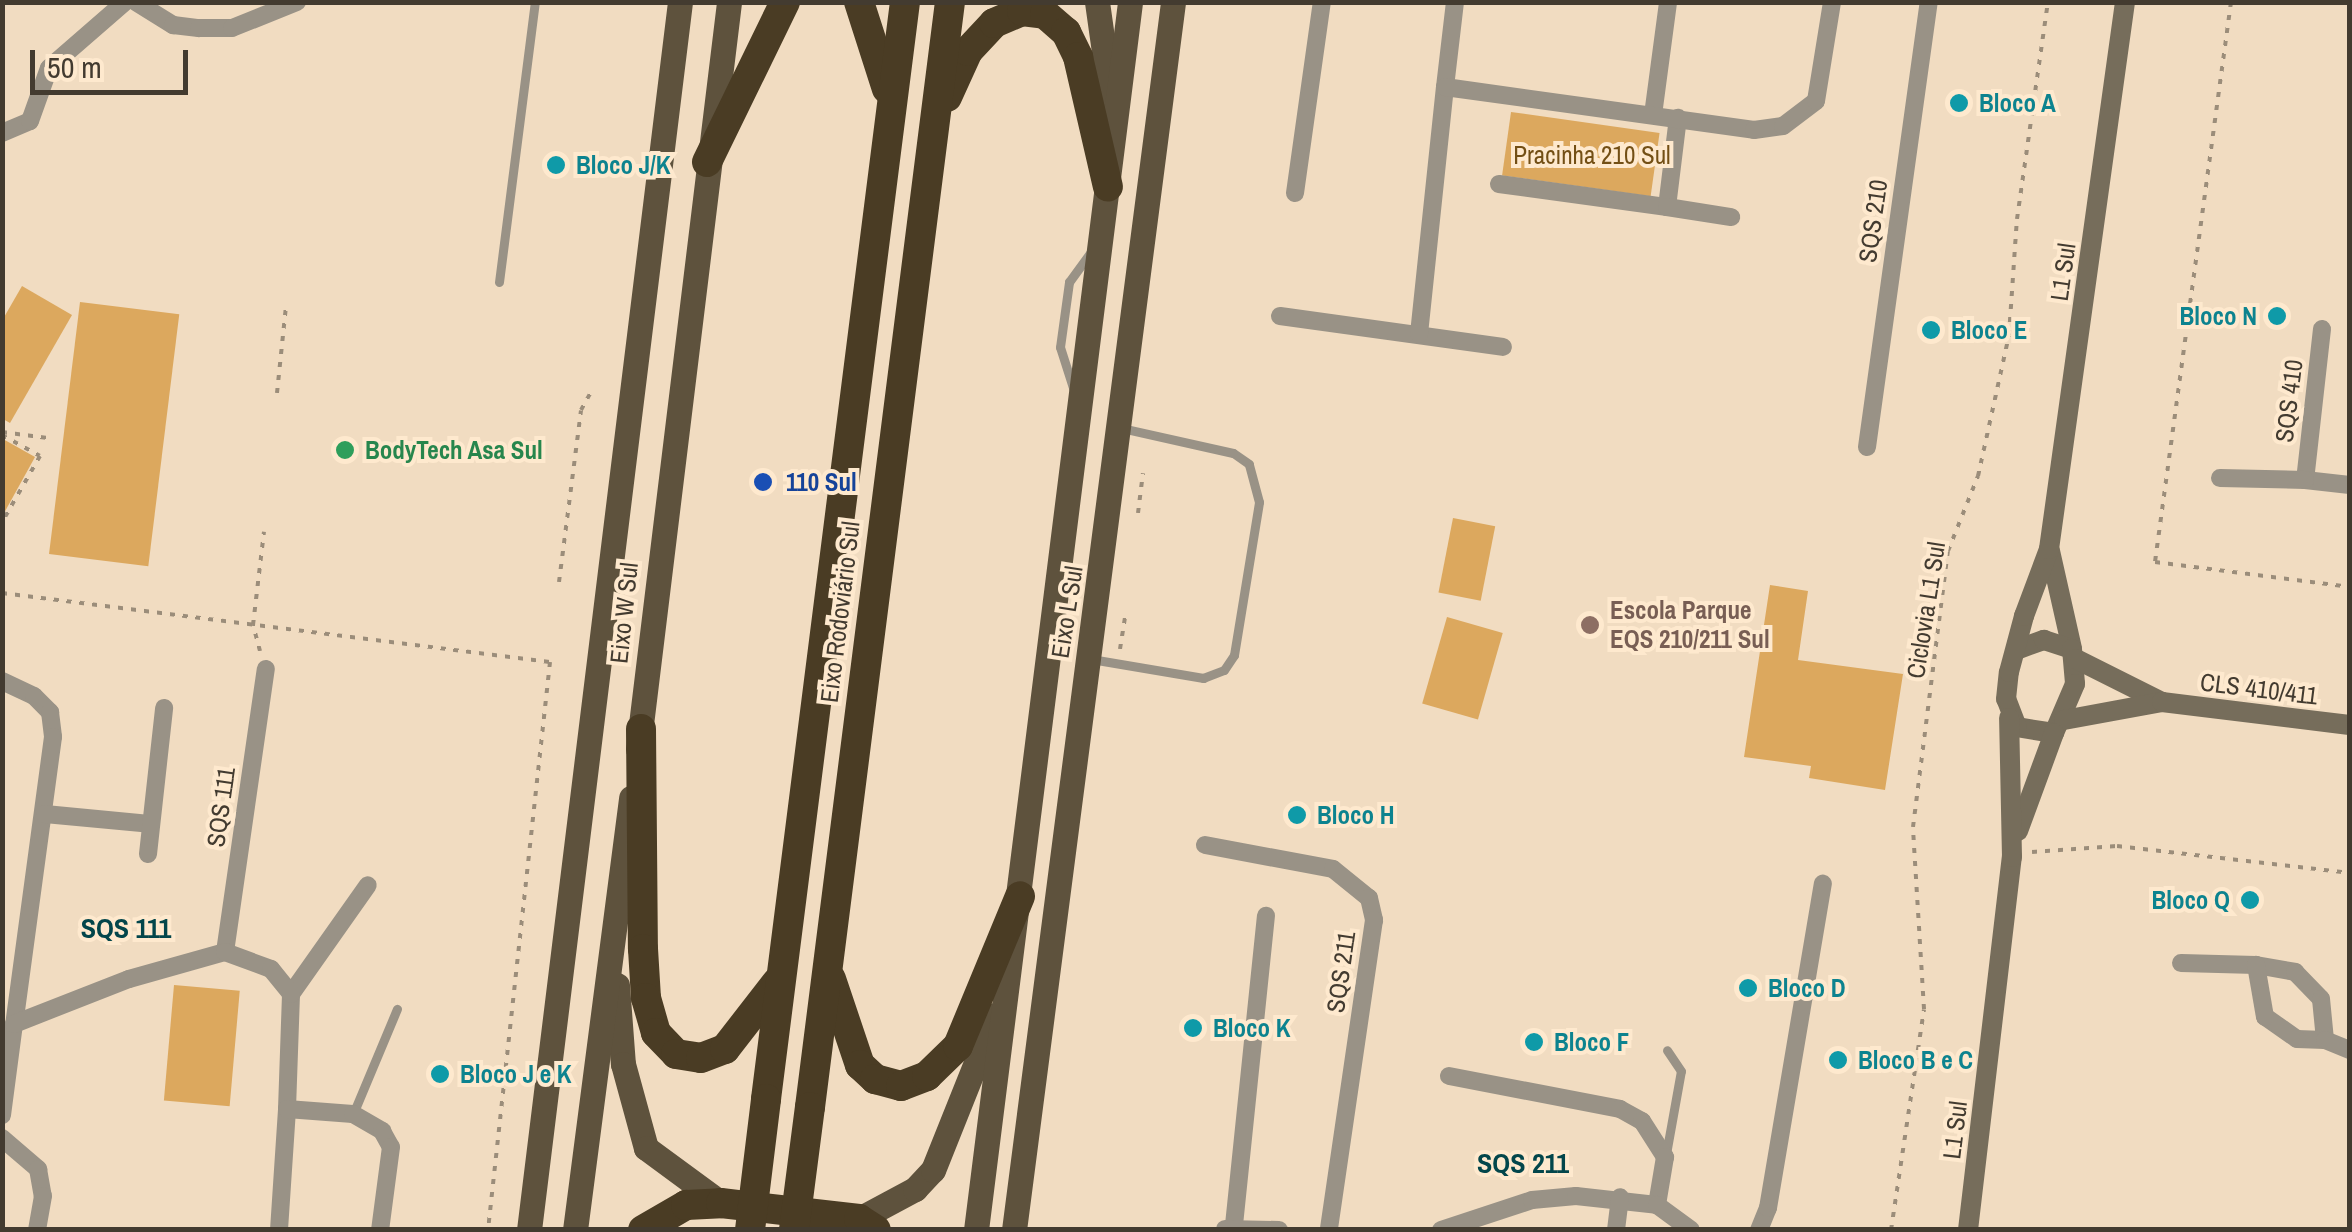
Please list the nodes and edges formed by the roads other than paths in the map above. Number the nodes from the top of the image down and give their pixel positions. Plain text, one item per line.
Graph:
1 (125, 2) edge
2 (136, 2) edge
3 (534, 2) edge
4 (680, 2) edge
5 (728, 2) edge
6 (746, 2) edge
7 (784, 2) edge
8 (859, 2) edge
9 (1097, 2) edge
10 (1130, 2) edge
11 (1172, 2) edge
12 (1322, 2) edge
13 (1455, 2) edge
14 (1668, 2) edge
15 (1832, 2) edge
16 (1929, 2) edge
17 (2125, 2) edge
18 (905, 3) edge
19 (950, 4) edge
20 (289, 5) edge
21 (720, 71) junction
22 (1446, 86) junction
23 (891, 104) junction
24 (1652, 115) junction
25 (1678, 118) junction
26 (1116, 121) junction
27 (933, 128) junction
28 (2, 133) edge
29 (707, 162) junction
30 (1500, 184) dead end
31 (1108, 187) junction
32 (1295, 193) dead end
33 (1667, 207) junction
34 (1731, 217) dead end
35 (498, 282) dead end
36 (1280, 316) dead end
37 (2322, 329) dead end
38 (1419, 334) junction
39 (1504, 347) dead end
40 (1121, 428) junction
41 (1868, 447) dead end
42 (2220, 478) dead end
43 (2305, 480) junction
44 (2350, 484) edge
45 (2049, 549) junction
46 (2024, 616) junction
47 (2016, 650) junction
48 (2074, 654) junction
49 (1090, 659) junction
50 (266, 669) road end
51 (2, 682) edge
52 (2162, 702) junction
53 (164, 708) dead end
54 (2009, 718) junction
55 (2350, 725) edge
56 (2059, 726) junction
57 (641, 730) junction
58 (2011, 803) junction
59 (45, 814) junction
60 (150, 824) junction
61 (1205, 845) dead end
62 (148, 854) dead end
63 (2012, 857) junction
64 (1823, 884) dead end
65 (368, 885) dead end
66 (1020, 896) junction
67 (1266, 916) dead end
68 (612, 931) junction
69 (225, 952) junction
70 (826, 959) junction
71 (2181, 964) dead end
72 (2256, 965) junction
73 (1012, 968) junction
74 (779, 980) junction
75 (291, 994) junction
76 (397, 1009) dead end
77 (14, 1024) junction
78 (2325, 1040) junction
79 (1667, 1050) dead end
80 (2350, 1050) edge
81 (1448, 1076) dead end
82 (287, 1109) junction
83 (353, 1114) junction
84 (2, 1115) edge
85 (2, 1138) edge
86 (1665, 1157) junction
87 (1620, 1197) junction
88 (721, 1203) junction
89 (1657, 1205) junction
90 (868, 1224) edge
91 (1229, 1227) edge
92 (38, 1230) edge
93 (279, 1230) edge
94 (380, 1230) edge
95 (529, 1230) edge
96 (574, 1230) edge
97 (643, 1230) edge
98 (750, 1230) edge
99 (794, 1230) edge
100 (976, 1230) edge
101 (1014, 1230) edge
102 (1280, 1230) edge
103 (1329, 1230) edge
104 (1441, 1230) edge
105 (1616, 1230) edge
106 (1691, 1230) edge
107 (1759, 1230) edge
108 (1968, 1230) edge

1 - 28 street
2 - 20 street
3 - 35 lane
4 - 95 main road, Eixo W Sul
5 - 21 main road, Eixo W Sul
6 - 21 main road
7 - 29 highway
8 - 23 highway
9 - 26 main road
10 - 26 main road, Eixo L Sul
11 - 40 main road, Eixo L Sul
12 - 32 street
13 - 22 street
14 - 24 street
15 - 25 street
16 - 41 street, SQS 210
17 - 45 street, L1 Sul
18 - 23 highway, Eixo Rodoviário Sul
19 - 27 highway, Eixo Rodoviário Sul
21 - 29 main road, Eixo W Sul
22 - 24 street
22 - 38 street
23 - 74 highway, Eixo Rodoviário Sul
24 - 25 street
25 - 33 street
26 - 31 main road, Eixo L Sul
27 - 31 highway
27 - 70 highway, Eixo Rodoviário Sul
29 - 57 main road, Eixo W Sul
30 - 33 street
31 - 66 main road, Eixo L Sul
33 - 34 street
36 - 38 street
37 - 43 street, SQS 410
38 - 39 street
40 - 49 main road, Eixo L Sul
40 - 49 lane
42 - 43 street, SQS 410
43 - 44 street, SQS 410
45 - 46 street, L1 Sul
45 - 48 street, L1 Sul
46 - 47 street, L1 Sul
46 - 58 street
47 - 48 street
47 - 54 street, L1 Sul
48 - 52 street, CLS 410/411
48 - 56 street, L1 Sul
49 - 101 main road, Eixo L Sul
50 - 69 street, SQS 111
51 - 59 street
52 - 55 street, CLS 410/411
52 - 56 street, CLS 410/411
53 - 60 street
54 - 56 street
54 - 58 street, L1 Sul
56 - 63 street, L1 Sul
57 - 68 main road, Eixo W Sul
57 - 74 highway
58 - 63 street, L1 Sul
59 - 60 street
59 - 77 street
60 - 62 street
61 - 103 street, SQS 211
63 - 108 street, L1 Sul
64 - 107 street
65 - 75 street
66 - 70 highway
66 - 73 main road, Eixo L Sul
67 - 91 street
68 - 88 main road
68 - 96 main road, Eixo W Sul
69 - 75 street
69 - 77 street
70 - 99 highway, Eixo Rodoviário Sul, bridge
71 - 72 street
72 - 78 street
72 - 78 street
73 - 90 main road
73 - 100 main road, Eixo L Sul
74 - 98 highway, Eixo Rodoviário Sul, bridge
75 - 82 street
76 - 83 lane
77 - 84 street
78 - 80 street
79 - 86 lane
81 - 86 street
82 - 83 street
82 - 93 street
83 - 94 street
85 - 92 street
86 - 89 street
87 - 89 street
87 - 104 street
87 - 105 street
88 - 90 highway
88 - 97 highway
89 - 106 street
91 - 102 street

